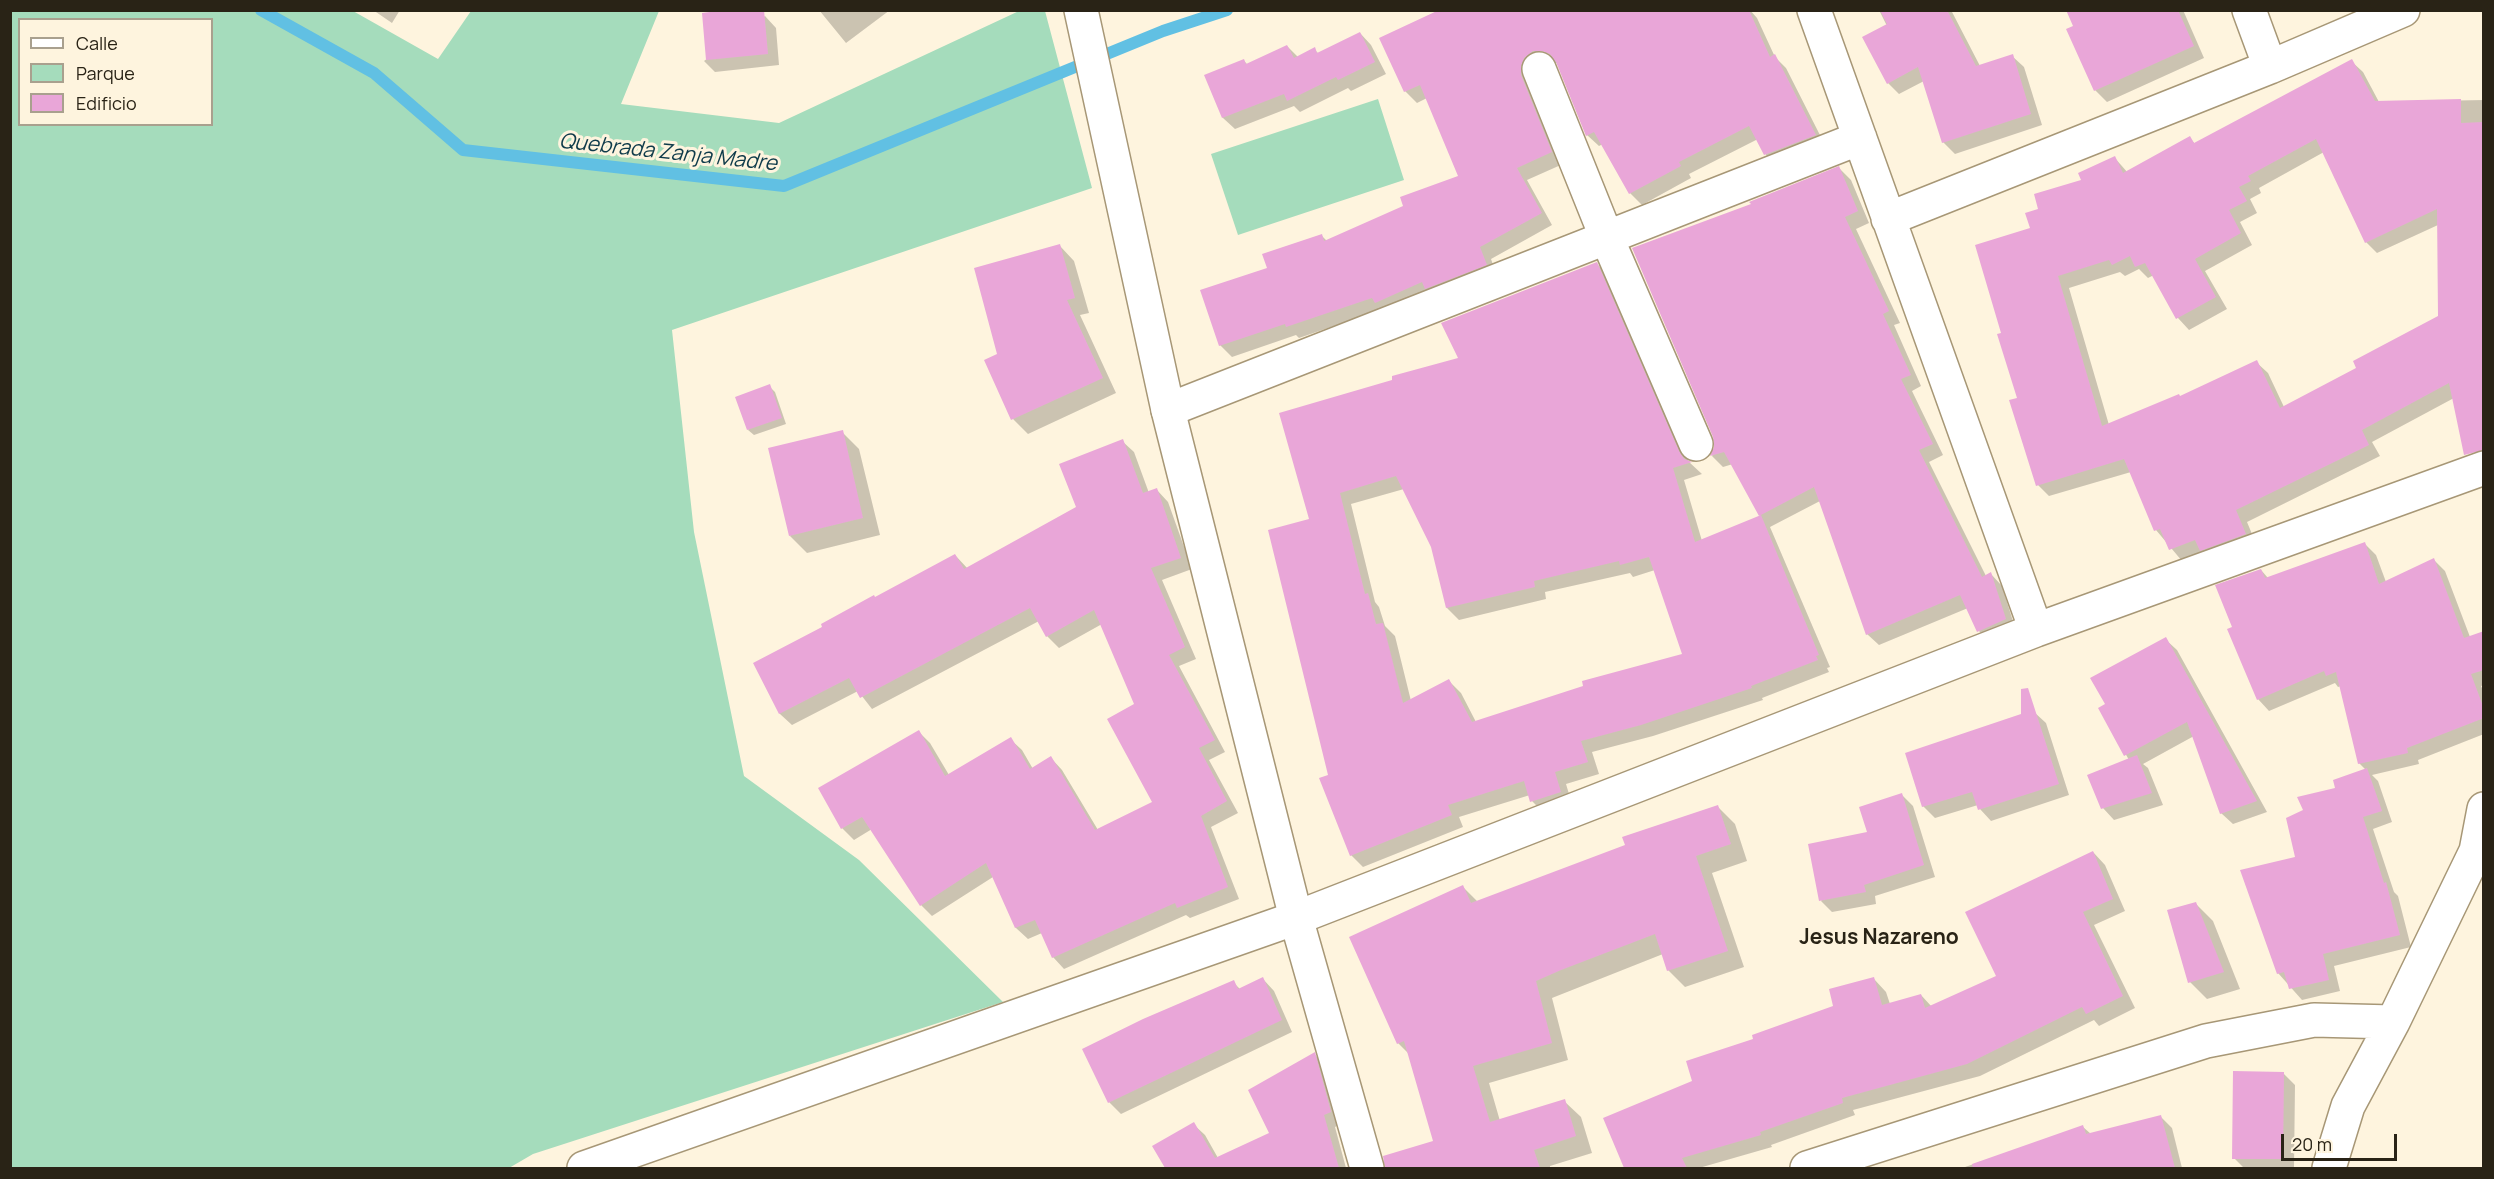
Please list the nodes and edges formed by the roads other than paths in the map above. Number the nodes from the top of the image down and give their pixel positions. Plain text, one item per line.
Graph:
1 (1081, 10) edge
2 (1814, 10) edge
3 (2249, 10) edge
4 (2403, 10) edge
5 (2270, 67) junction
6 (1539, 69) dead end
7 (1860, 138) junction
8 (1888, 219) junction
9 (1606, 236) junction
10 (1168, 410) junction
11 (1696, 444) dead end
12 (2484, 468) edge
13 (2036, 630) junction
14 (2484, 809) edge
15 (1296, 918) junction
16 (2393, 1022) junction
17 (584, 1168) edge
18 (1367, 1168) edge
19 (1807, 1168) edge
20 (2329, 1168) edge

1 - 10 street
2 - 7 street
3 - 5 street
4 - 5 street
5 - 8 street
6 - 9 street
7 - 8 street
7 - 9 street
8 - 13 street
9 - 10 street
9 - 11 street
10 - 15 street
12 - 13 street
13 - 15 street
14 - 16 street
15 - 17 street
15 - 18 street
16 - 19 street
16 - 20 street

